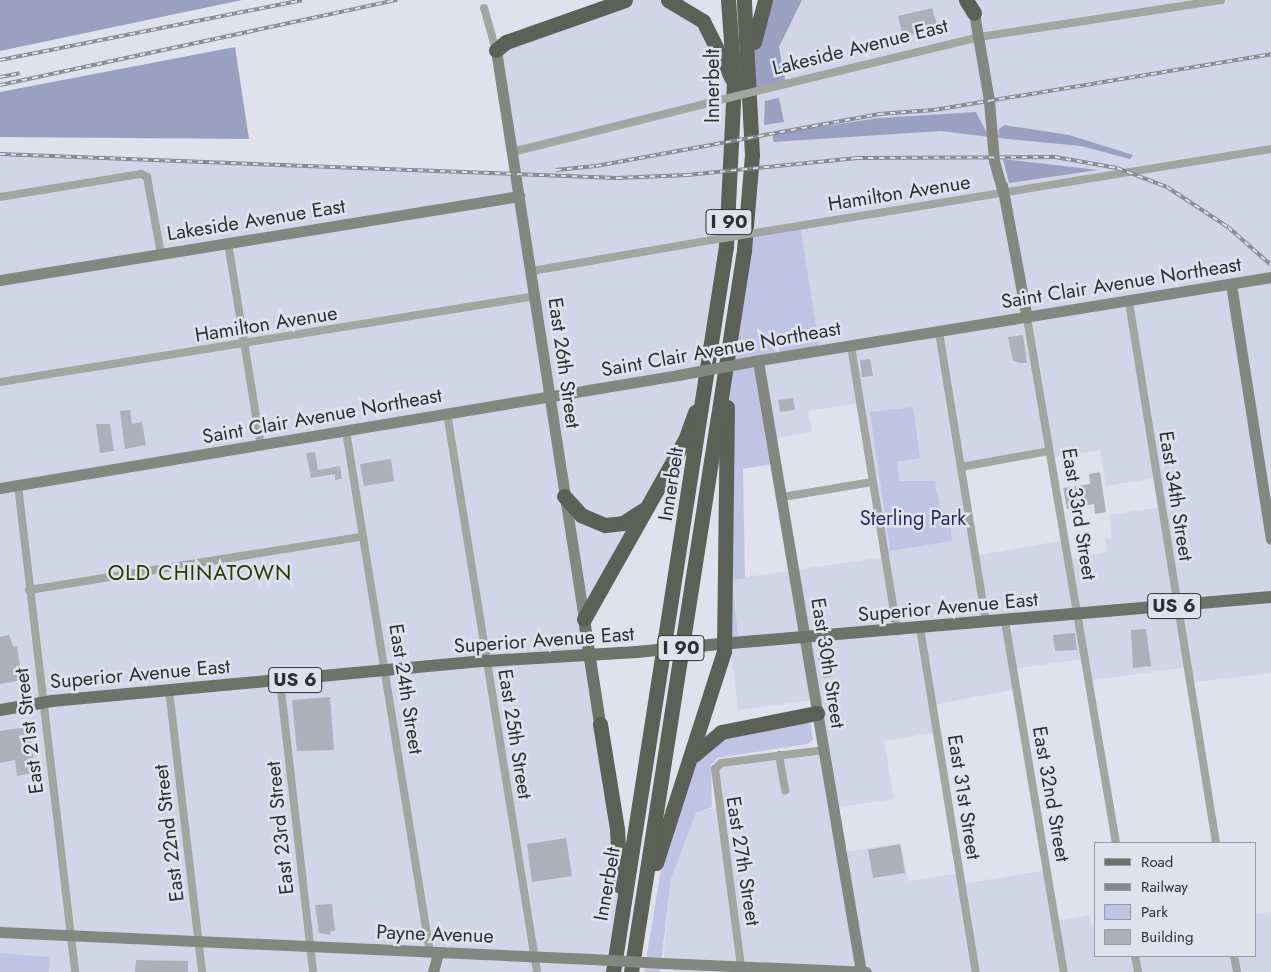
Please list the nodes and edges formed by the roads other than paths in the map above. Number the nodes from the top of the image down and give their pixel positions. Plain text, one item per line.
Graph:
1 (625, 0) edge
2 (668, 0) edge
3 (728, 0) edge
4 (744, 0) edge
5 (765, 0) edge
6 (1221, 0) edge
7 (970, 4) edge
8 (484, 8) dead end
9 (979, 37) junction
10 (496, 50) junction
11 (750, 70) junction
12 (734, 83) junction
13 (1271, 149) edge
14 (512, 152) junction
15 (1003, 192) junction
16 (519, 196) junction
17 (0, 197) edge
18 (228, 243) junction
19 (161, 254) junction
20 (532, 271) junction
21 (1271, 277) edge
22 (0, 280) edge
23 (1231, 284) junction
24 (536, 296) junction
25 (1128, 302) junction
26 (1027, 318) junction
27 (939, 332) junction
28 (246, 344) junction
29 (730, 344) junction
30 (851, 346) junction
31 (708, 360) junction
32 (756, 361) junction
33 (0, 382) edge
34 (550, 397) junction
35 (447, 413) junction
36 (346, 430) junction
37 (261, 446) junction
38 (1049, 451) junction
39 (961, 467) junction
40 (872, 482) junction
41 (18, 485) junction
42 (0, 488) edge
43 (564, 496) junction
44 (783, 497) junction
45 (649, 503) junction
46 (361, 537) junction
47 (1271, 539) edge
48 (29, 590) junction
49 (1271, 597) edge
50 (1177, 606) junction
51 (1077, 615) junction
52 (584, 619) junction
53 (1005, 621) junction
54 (986, 623) junction
55 (920, 628) junction
56 (897, 631) junction
57 (804, 636) junction
58 (725, 643) junction
59 (590, 657) junction
60 (487, 662) junction
61 (384, 672) junction
62 (280, 681) junction
63 (169, 690) junction
64 (42, 702) junction
65 (0, 710) edge
66 (817, 713) junction
67 (600, 724) joint
68 (824, 750) junction
69 (780, 755) junction
70 (689, 762) junction
71 (785, 790) dead end
72 (1116, 842) edge
73 (1216, 842) edge
74 (0, 932) edge
75 (71, 937) junction
76 (198, 943) junction
77 (616, 947) junction
78 (310, 948) junction
79 (634, 952) junction
80 (434, 953) junction
81 (535, 957) junction
82 (1136, 957) edge
83 (1234, 957) edge
84 (734, 968) edge
85 (75, 972) edge
86 (202, 972) edge
87 (313, 972) edge
88 (433, 972) edge
89 (537, 972) edge
90 (613, 972) edge
91 (631, 972) edge
92 (861, 972) edge
93 (868, 972) edge
94 (976, 972) edge
95 (1064, 972) edge
96 (1138, 972) edge
97 (1237, 972) edge

1 - 10 highway
2 - 12 highway
3 - 12 highway, Innerbelt / I 90
4 - 11 highway, Innerbelt / I 90
5 - 11 highway
6 - 9 street, Lakeside Avenue East
7 - 9 street, East 33rd Street
8 - 10 street, East 26th Street
9 - 14 street, Lakeside Avenue East, bridge
9 - 15 street, East 33rd Street
10 - 14 street, East 26th Street
11 - 29 highway, Innerbelt / I 90
12 - 31 highway, Innerbelt / I 90
13 - 15 street, Hamilton Avenue
14 - 16 street, East 26th Street
15 - 20 street, Hamilton Avenue, bridge
15 - 26 street, East 33rd Street
16 - 18 street, Lakeside Avenue East
16 - 20 street, East 26th Street
17 - 19 street
18 - 19 street, Lakeside Avenue East
18 - 28 street
19 - 22 street, Lakeside Avenue East
20 - 24 street, East 26th Street
21 - 23 street, Saint Clair Avenue Northeast
23 - 25 street, Saint Clair Avenue Northeast
23 - 47 street
24 - 28 street, Hamilton Avenue
24 - 34 street, East 26th Street
25 - 26 street, Saint Clair Avenue Northeast
25 - 50 street, East 34th Street
26 - 27 street, Saint Clair Avenue Northeast
26 - 38 street, East 33rd Street
27 - 30 street, Saint Clair Avenue Northeast
27 - 39 street
28 - 33 street, Hamilton Avenue
28 - 37 street
29 - 58 highway
29 - 79 highway, Innerbelt / I 90
30 - 32 street, Saint Clair Avenue Northeast
30 - 40 street
31 - 45 highway
31 - 77 highway, Innerbelt / I 90
32 - 34 street, Saint Clair Avenue Northeast, bridge
32 - 44 street, East 30th Street
34 - 35 street, Saint Clair Avenue Northeast
34 - 43 street, East 26th Street
35 - 36 street, Saint Clair Avenue Northeast
35 - 60 street, East 25th Street
36 - 37 street, Saint Clair Avenue Northeast
36 - 46 street, East 24th Street
37 - 41 street, Saint Clair Avenue Northeast
38 - 39 street
38 - 51 street, East 33rd Street
39 - 54 street
40 - 44 street
40 - 56 street
41 - 42 street, Saint Clair Avenue Northeast
41 - 48 street, East 21st Street
43 - 45 highway
43 - 52 street, East 26th Street
44 - 57 street, East 30th Street
45 - 52 highway
46 - 48 street
46 - 61 street, East 24th Street
48 - 64 street, East 21st Street
49 - 50 main road, Superior Avenue East / US 6
50 - 51 main road, Superior Avenue East / US 6
50 - 73 street, East 34th Street
51 - 53 main road, Superior Avenue East / US 6
51 - 72 street, East 33rd Street
52 - 59 main road, East 26th Street
53 - 54 main road, Superior Avenue East / US 6
53 - 95 street, East 32nd Street
54 - 55 main road, Superior Avenue East / US 6
55 - 56 main road, Superior Avenue East / US 6
55 - 94 street, East 31st Street
56 - 57 main road, Superior Avenue East / US 6
57 - 58 main road, Superior Avenue East / US 6
57 - 66 street, East 30th Street
58 - 59 main road, Superior Avenue East / US 6, bridge
58 - 70 highway
59 - 60 main road, Superior Avenue East / US 6
59 - 67 main road, East 26th Street
60 - 61 main road, Superior Avenue East / US 6
60 - 81 street, East 25th Street
61 - 62 main road, Superior Avenue East / US 6
61 - 80 street, East 24th Street
62 - 63 main road, Superior Avenue East / US 6
62 - 78 street, East 23rd Street
63 - 64 main road, Superior Avenue East / US 6
63 - 76 street, East 22nd Street
64 - 65 main road, Superior Avenue East / US 6
64 - 75 street, East 21st Street
66 - 68 street, East 30th Street
66 - 70 highway
67 - 77 highway
68 - 69 street
68 - 92 street, East 30th Street
69 - 71 street
69 - 84 street, East 27th Street
70 - 79 highway
74 - 75 street, Payne Avenue
75 - 76 street, Payne Avenue
75 - 85 street, East 21st Street
76 - 78 street, Payne Avenue
76 - 86 street, East 22nd Street
77 - 90 highway, Innerbelt / I 90
78 - 80 street, Payne Avenue
78 - 87 street, East 23rd Street
79 - 91 highway, Innerbelt / I 90
80 - 81 street, Payne Avenue
80 - 88 street, East 24th Street
81 - 84 street, Payne Avenue, bridge
81 - 89 street, East 25th Street
82 - 96 street
83 - 97 street
84 - 92 street, Payne Avenue
92 - 93 street, Payne Avenue

